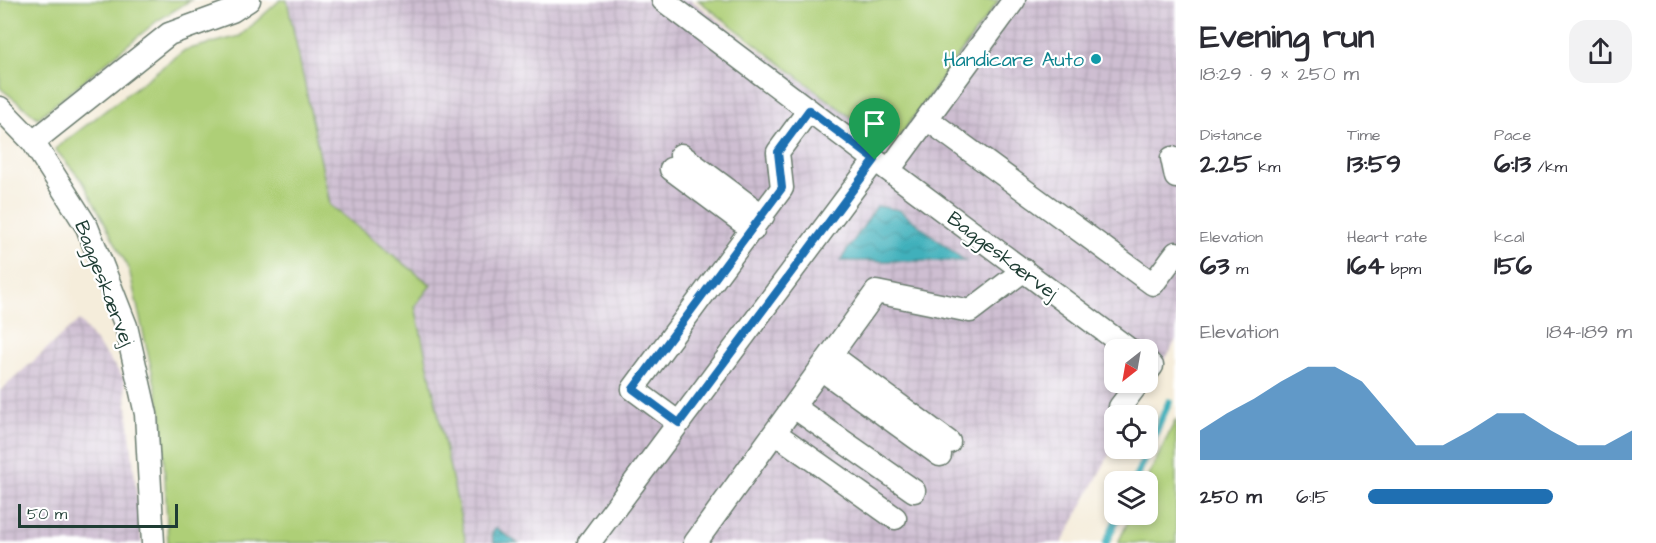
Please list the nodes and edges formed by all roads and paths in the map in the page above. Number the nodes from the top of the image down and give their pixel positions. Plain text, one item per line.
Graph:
1 (249, 0) edge
2 (663, 0) edge
3 (1014, 0) edge
4 (0, 108) edge
5 (809, 110) junction
6 (927, 119) junction
7 (33, 142) junction
8 (676, 162) dead end
9 (882, 165) junction
10 (758, 223) junction
11 (1176, 253) edge
12 (1024, 270) junction
13 (1115, 339) edge
14 (826, 362) junction
15 (798, 400) junction
16 (679, 423) junction
17 (771, 439) junction
18 (945, 449) dead end
19 (918, 485) dead end
20 (890, 524) dead end
21 (153, 543) edge
22 (589, 543) edge
23 (695, 543) edge

1 - 7 street
2 - 5 street, Baggeskærvej
3 - 6 street
4 - 7 street, Baggeskærvej
5 - 9 street, Baggeskærvej
5 - 10 street
6 - 9 street
6 - 11 street
7 - 21 street, Baggeskærvej
8 - 10 street
9 - 12 street, Baggeskærvej
9 - 16 street
10 - 16 street
12 - 13 street, Baggeskærvej
12 - 14 street
14 - 15 street
14 - 18 street
15 - 17 street
15 - 19 street
16 - 22 street
17 - 20 street
17 - 23 street

